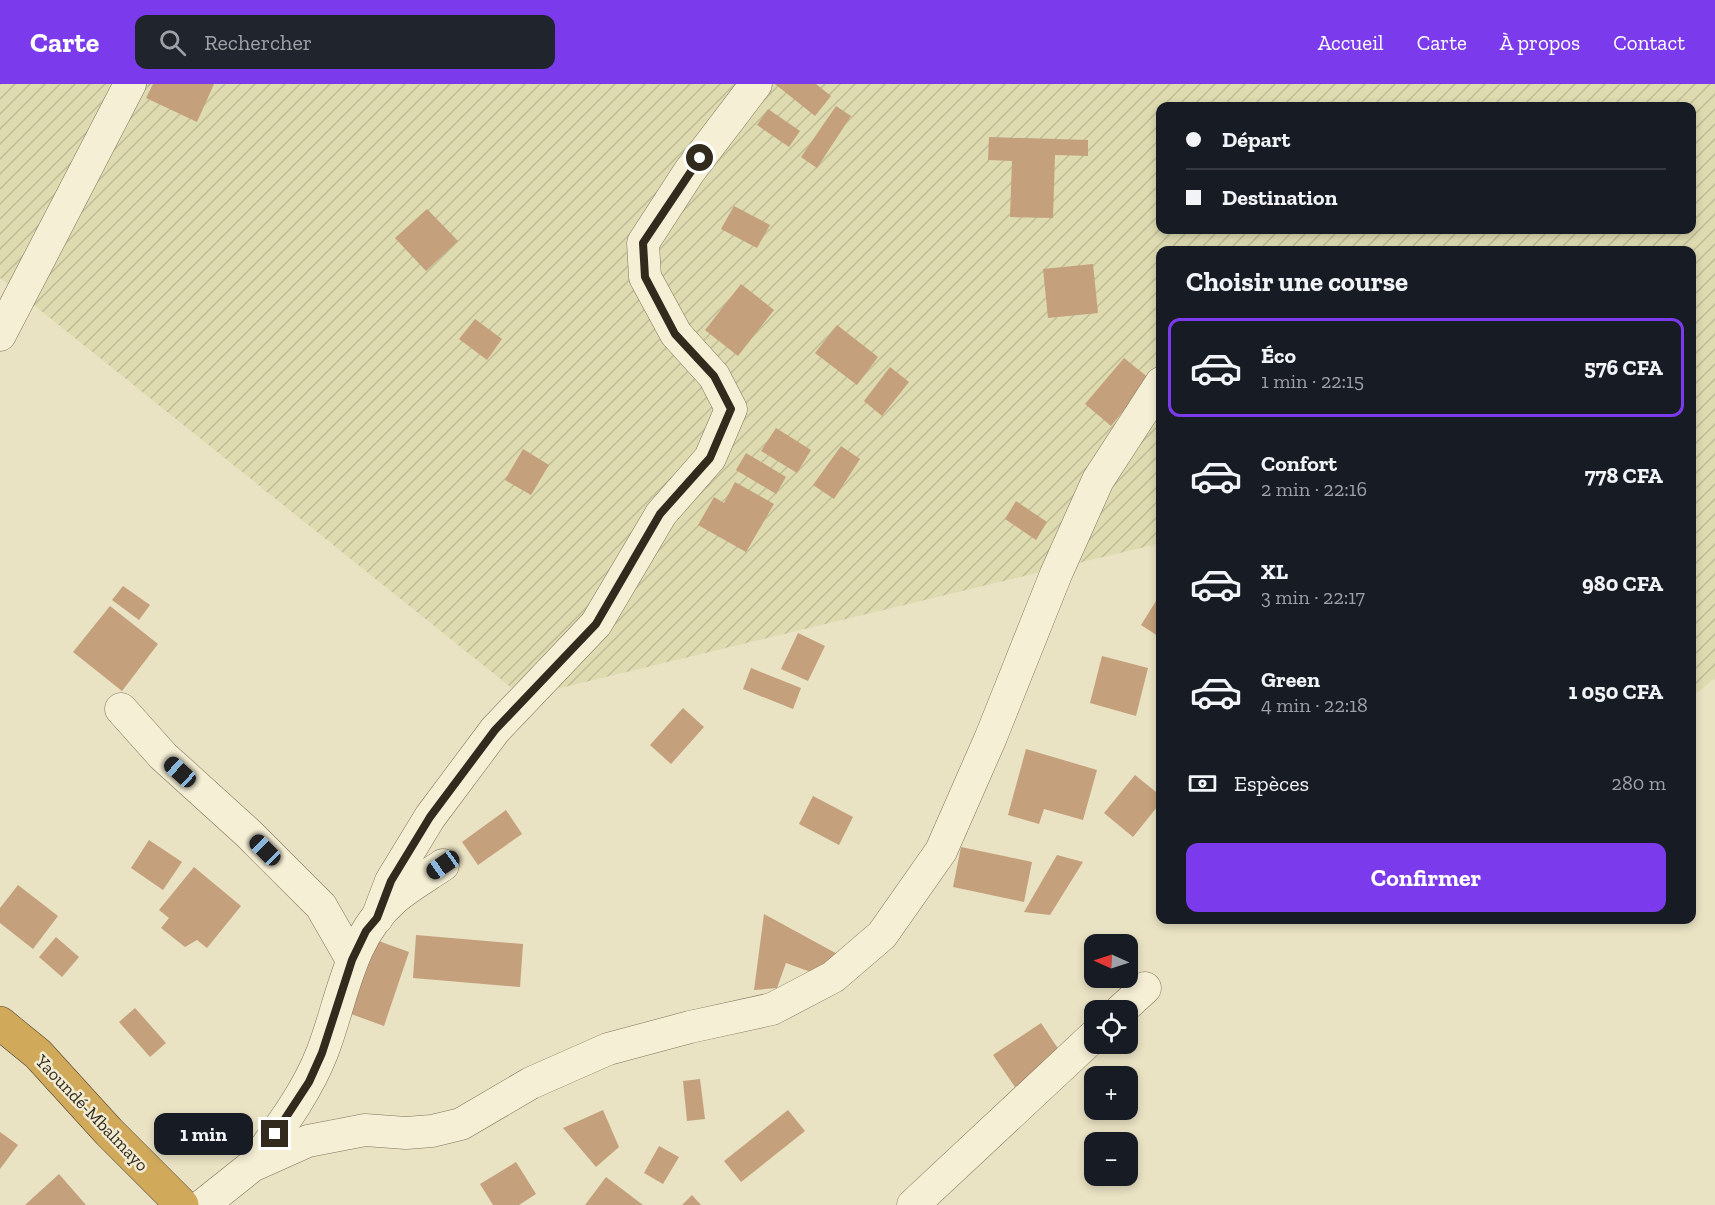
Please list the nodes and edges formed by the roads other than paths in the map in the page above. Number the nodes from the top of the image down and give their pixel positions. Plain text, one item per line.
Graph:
1 (130, 84) edge
2 (756, 84) edge
3 (0, 335) edge
4 (1156, 391) edge
5 (121, 709) dead end
6 (443, 865) dead end
7 (377, 918) junction
8 (352, 960) junction
9 (1144, 988) dead end
10 (1131, 1000) edge
11 (0, 1023) edge
12 (1084, 1045) edge
13 (252, 1166) junction
14 (182, 1205) edge
15 (203, 1205) edge
16 (913, 1205) edge

1 - 3 street
2 - 7 street
4 - 13 street
5 - 8 street
6 - 7 street
7 - 8 street
8 - 13 street
9 - 10 street
11 - 14 highway, Yaoundé-Mbalmayo
12 - 16 street
13 - 15 street

